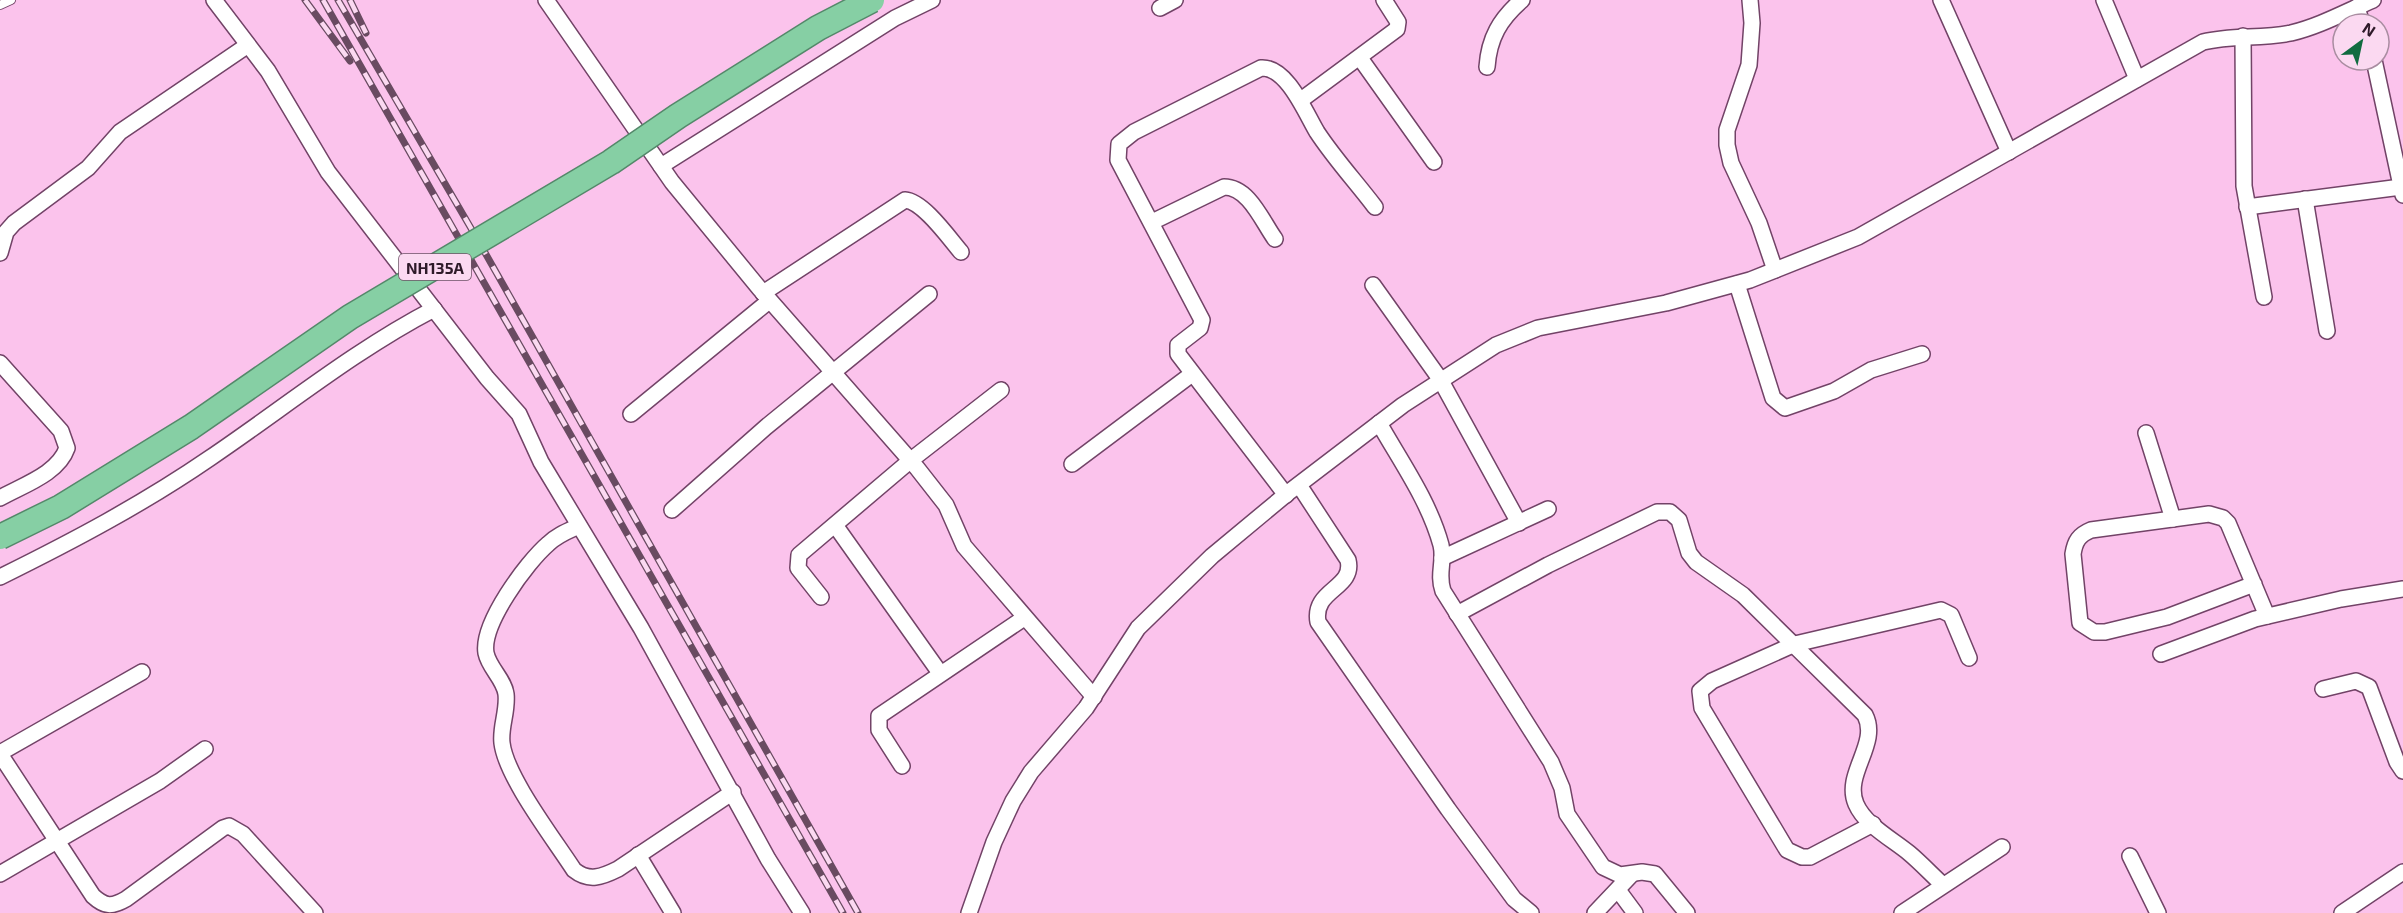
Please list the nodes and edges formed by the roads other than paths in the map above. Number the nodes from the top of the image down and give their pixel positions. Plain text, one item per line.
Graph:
1 (11, 0) edge
2 (214, 0) edge
3 (546, 0) edge
4 (872, 0) edge
5 (932, 0) edge
6 (1175, 0) edge
7 (1384, 0) edge
8 (1522, 0) edge
9 (1750, 0) edge
10 (1941, 0) edge
11 (2104, 0) edge
12 (2373, 0) edge
13 (0, 5) edge
14 (2357, 7) junction
15 (1160, 8) dead end
16 (2358, 12) edge
17 (2243, 36) junction
18 (248, 45) junction
19 (1359, 58) junction
20 (1487, 67) dead end
21 (2377, 72) edge
22 (2137, 79) junction
23 (1301, 100) junction
24 (2009, 152) junction
25 (1434, 162) dead end
26 (661, 166) junction
27 (2402, 191) edge
28 (2305, 199) junction
29 (1375, 207) dead end
30 (2247, 207) junction
31 (1152, 222) junction
32 (1275, 239) dead end
33 (961, 252) dead end
34 (0, 253) edge
35 (1775, 270) junction
36 (1737, 284) junction
37 (1373, 285) dead end
38 (929, 294) dead end
39 (766, 297) junction
40 (2264, 297) dead end
41 (434, 309) junction
42 (2327, 332) dead end
43 (1922, 354) dead end
44 (0, 363) edge
45 (834, 373) junction
46 (1192, 374) junction
47 (1440, 380) junction
48 (1001, 390) dead end
49 (631, 414) dead end
50 (1379, 423) junction
51 (2146, 433) dead end
52 (911, 460) junction
53 (1072, 464) dead end
54 (1299, 485) junction
55 (1286, 495) junction
56 (0, 498) edge
57 (1548, 509) dead end
58 (672, 510) dead end
59 (2173, 519) junction
60 (1519, 522) junction
61 (835, 525) junction
62 (579, 526) junction
63 (0, 537) edge
64 (1442, 558) junction
65 (0, 577) edge
66 (2254, 584) junction
67 (2403, 589) edge
68 (821, 597) dead end
69 (1457, 614) junction
70 (2267, 616) junction
71 (1024, 618) junction
72 (1795, 644) junction
73 (2161, 654) dead end
74 (1970, 658) dead end
75 (142, 672) dead end
76 (940, 673) junction
77 (2323, 689) dead end
78 (1094, 698) junction
79 (205, 749) dead end
80 (0, 754) edge
81 (902, 766) dead end
82 (2403, 771) edge
83 (733, 792) junction
84 (1873, 824) junction
85 (56, 840) junction
86 (2002, 847) dead end
87 (638, 855) junction
88 (2130, 856) dead end
89 (2403, 872) edge
90 (0, 874) edge
91 (1632, 874) junction
92 (1943, 885) junction
93 (1618, 890) junction
94 (1920, 900) junction
95 (103, 909) edge
96 (315, 913) edge
97 (673, 913) edge
98 (802, 913) edge
99 (969, 913) edge
100 (1531, 913) edge
101 (1595, 913) edge
102 (1635, 913) edge
103 (1687, 913) edge
104 (1902, 913) edge
105 (1929, 913) edge
106 (2158, 913) edge
107 (2342, 913) edge

1 - 13 lane
2 - 18 street
3 - 26 street
4 - 63 highway, NH135A, bridge
5 - 26 street
6 - 15 street
7 - 19 street
8 - 20 street
9 - 35 street
10 - 24 street
11 - 22 street
12 - 14 street
14 - 16 street
14 - 17 street
17 - 22 street
17 - 30 street
18 - 34 street
18 - 41 street
19 - 23 street
19 - 25 street
21 - 27 street
22 - 24 street
23 - 29 street
23 - 31 street
24 - 35 street
26 - 39 street
27 - 28 street
28 - 30 street
28 - 42 street
30 - 40 street
31 - 32 street
31 - 46 street
33 - 39 street
35 - 36 street
36 - 43 street
36 - 47 street
37 - 47 street
38 - 45 street
39 - 45 street
39 - 49 street
41 - 62 street
41 - 65 street
44 - 56 street
45 - 52 street
45 - 58 street
46 - 53 street
46 - 55 street
47 - 50 street
47 - 60 street
48 - 52 street
50 - 54 street
50 - 64 street
51 - 59 street
52 - 61 street
52 - 71 street
54 - 55 street
54 - 100 street
55 - 78 street
57 - 60 street
59 - 66 street
59 - 66 street
60 - 64 street
61 - 68 street
61 - 76 street
62 - 83 street
62 - 87 street
64 - 69 street
66 - 70 street
67 - 70 street
69 - 72 street
69 - 91 street
70 - 73 street
71 - 76 street
71 - 78 street
72 - 74 street
72 - 84 street
72 - 84 street
75 - 80 street
76 - 81 street
77 - 82 street
78 - 99 street
79 - 85 street
80 - 85 street
83 - 87 street
83 - 98 street
84 - 92 street
85 - 90 street
85 - 95 street
86 - 92 street
87 - 97 street
88 - 106 street
89 - 107 street
91 - 93 street
91 - 103 street
92 - 94 street
93 - 101 street
93 - 102 street
94 - 104 street
94 - 105 street
95 - 96 street

